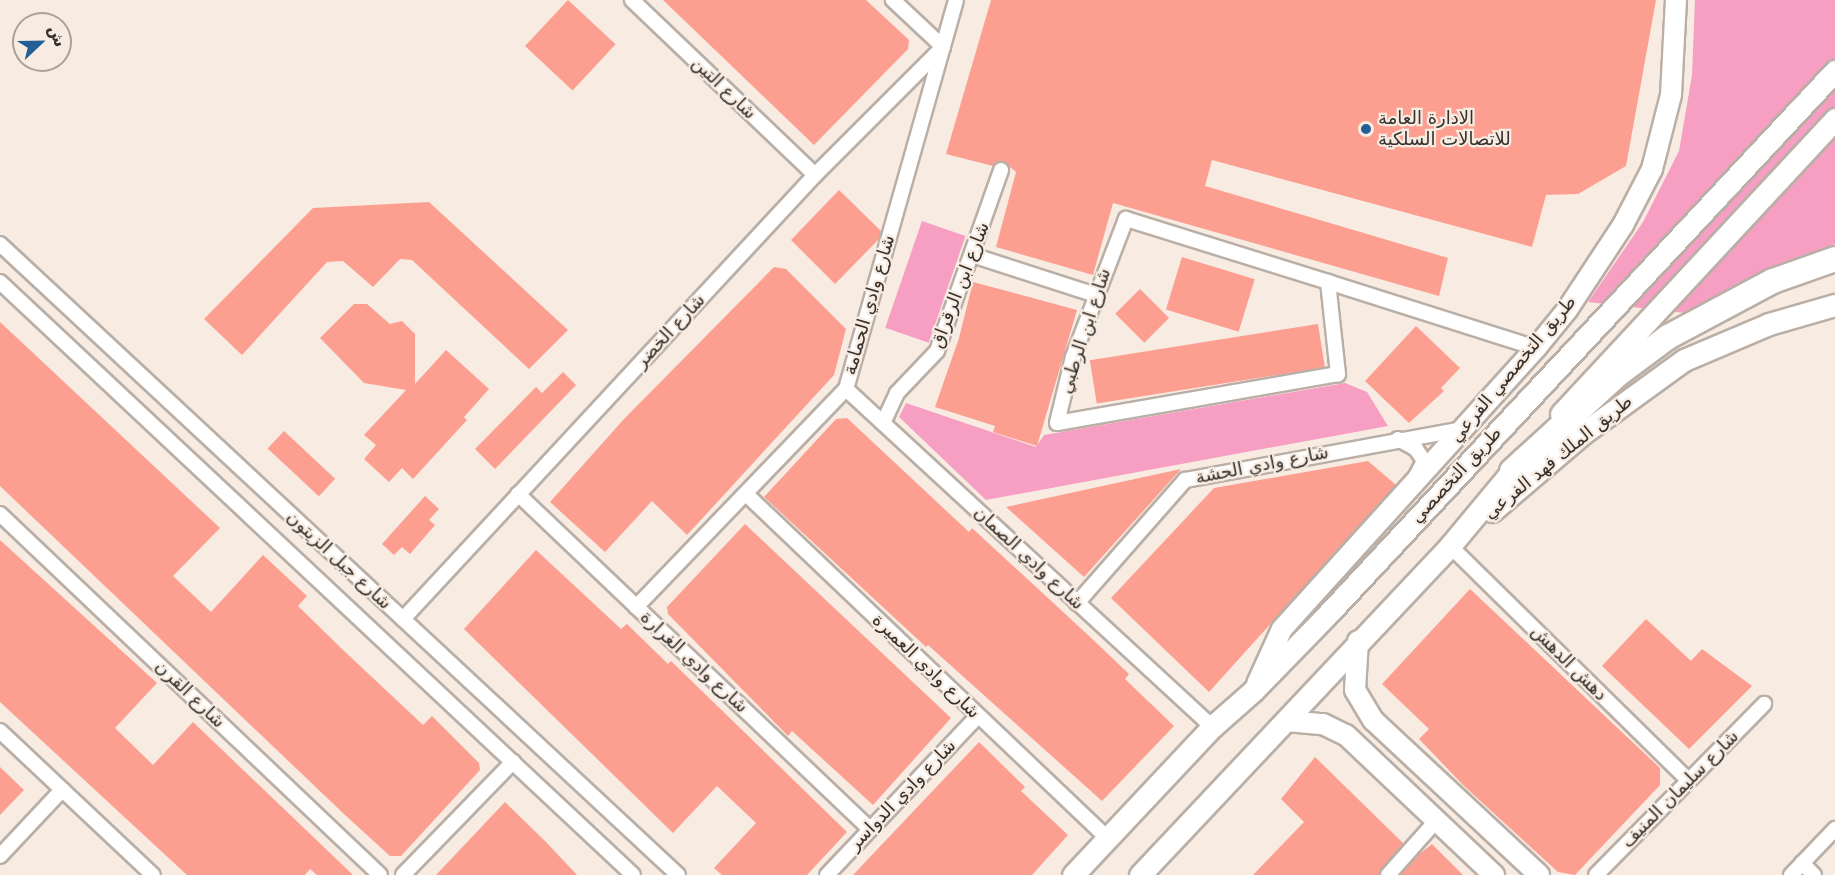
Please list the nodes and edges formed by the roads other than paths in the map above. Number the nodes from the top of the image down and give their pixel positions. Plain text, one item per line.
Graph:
1 (632, 0) edge
2 (894, 0) edge
3 (956, 0) edge
4 (1676, 0) edge
5 (943, 47) junction
6 (1829, 77) edge
7 (1835, 119) edge
8 (1001, 170) dead end
9 (815, 175) junction
10 (0, 244) edge
11 (972, 255) junction
12 (1835, 259) edge
13 (0, 282) edge
14 (1328, 282) junction
15 (1096, 295) junction
16 (1835, 305) edge
17 (1536, 348) junction
18 (846, 389) junction
19 (884, 421) junction
20 (1463, 429) junction
21 (1398, 439) junction
22 (1512, 471) junction
23 (1412, 484) junction
24 (518, 494) junction
25 (746, 494) junction
26 (0, 513) edge
27 (1450, 546) junction
28 (1077, 603) junction
29 (636, 608) junction
30 (403, 619) junction
31 (1358, 641) junction
32 (1253, 692) junction
33 (1764, 704) dead end
34 (978, 716) junction
35 (1286, 721) junction
36 (1212, 728) junction
37 (0, 731) edge
38 (513, 762) junction
39 (1688, 780) junction
40 (62, 790) junction
41 (1436, 821) junction
42 (870, 829) junction
43 (1835, 829) edge
44 (1107, 838) junction
45 (0, 856) edge
46 (1802, 863) junction
47 (630, 874) edge
48 (153, 875) edge
49 (380, 875) edge
50 (403, 875) edge
51 (678, 875) edge
52 (827, 875) edge
53 (1073, 875) edge
54 (1140, 875) edge
55 (1388, 875) edge
56 (1494, 875) edge
57 (1539, 875) edge
58 (1596, 875) edge
59 (1791, 875) edge
60 (1814, 875) edge

1 - 9 street, شارع التين
2 - 5 street
3 - 5 street, شارع وادي الحمامة
4 - 17 main road, طريق التخصصي الفرعي
5 - 9 street, شارع الخضر
5 - 18 street, شارع وادي الحمامة
6 - 32 main road, طريق التخصصي
7 - 22 main road, طريق التخصصي
8 - 11 street, شارع ابن الرقراق
9 - 24 street, شارع الخضر
10 - 30 street, شارع جبل الزيتون
11 - 15 street
11 - 19 street, شارع ابن الرقراق
12 - 22 highway
13 - 38 street, شارع جبل الزيتون
14 - 15 street, شارع ابن الرطبي
14 - 15 street, شارع ابن الرطبي
14 - 17 street, شارع ابن الرطبي
16 - 27 main road, طريق الملك فهد الفرعي
17 - 20 main road, طريق التخصصي الفرعي
18 - 19 street, شارع وادي الصمان
18 - 25 street, شارع وادي الحمامة
19 - 28 street, شارع وادي الصمان
20 - 21 street, شارع وادي الحشة
20 - 23 main road, طريق التخصصي الفرعي
21 - 23 street
21 - 28 street, شارع وادي الحشة
22 - 27 main road, طريق التخصصي
23 - 32 main road, طريق التخصصي الفرعي
24 - 29 street, شارع وادي الغرارة
24 - 30 street, شارع الخضر
25 - 29 street, شارع وادي الحمامة
25 - 34 street, شارع وادي العميرة
26 - 49 street, شارع القرن
27 - 31 main road, طريق التخصصي
27 - 39 street, دهش الدهش
28 - 36 street, شارع وادي الصمان
29 - 42 street, شارع وادي الغرارة
30 - 51 street, شارع جبل الزيتون
31 - 35 main road, طريق التخصصي
31 - 57 main road
32 - 36 main road, طريق التخصصي
33 - 39 street, شارع سليمان المنيف
34 - 42 street, شارع وادي الدواسر
34 - 44 street, شارع وادي العميرة
35 - 41 main road
35 - 54 main road, طريق التخصصي
36 - 44 main road, طريق التخصصي
37 - 40 street
38 - 47 street, شارع جبل الزيتون
38 - 50 street
39 - 58 street, شارع سليمان المنيف
40 - 45 street
40 - 48 street
41 - 55 street
41 - 56 main road
42 - 52 street, شارع وادي الدواسر
43 - 46 street
44 - 53 main road, طريق التخصصي
46 - 59 street
46 - 60 street

